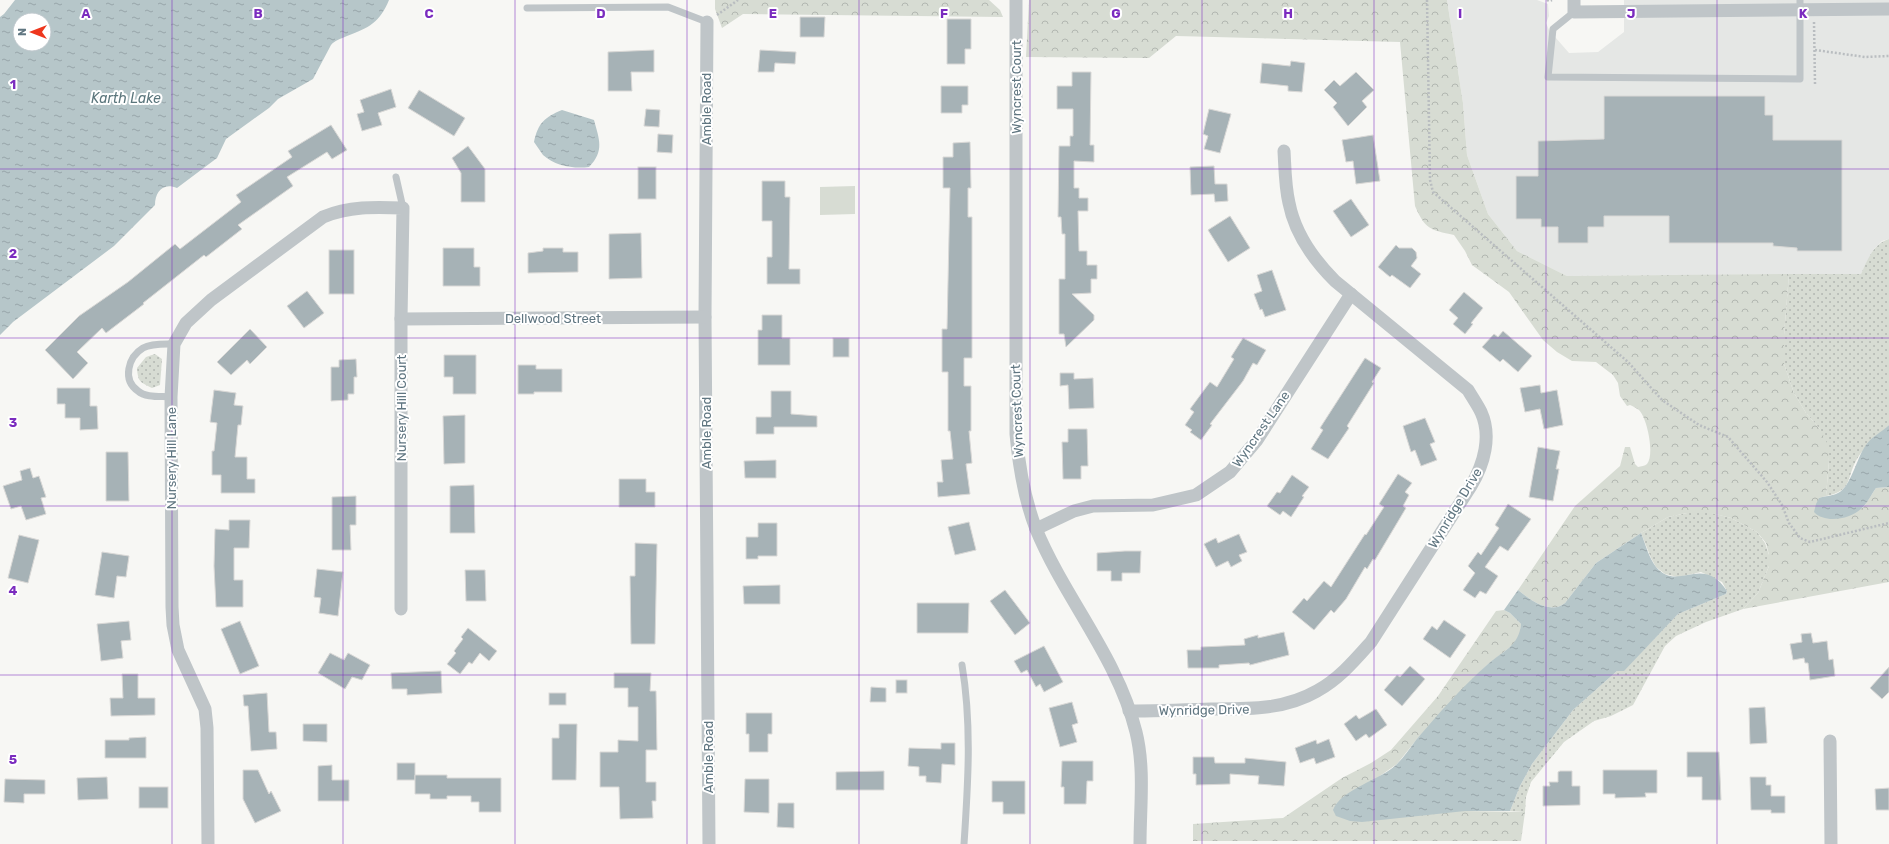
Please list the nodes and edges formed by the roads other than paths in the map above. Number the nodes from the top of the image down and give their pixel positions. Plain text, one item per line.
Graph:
1 (1016, 0) edge
2 (1800, 5) edge
3 (1574, 6) edge
4 (527, 8) dead end
5 (1889, 9) edge
6 (707, 22) joint
7 (1284, 151) dead end
8 (396, 177) dead end
9 (403, 208) junction
10 (1351, 294) junction
11 (705, 317) junction
12 (401, 319) junction
13 (174, 344) junction
14 (171, 397) junction
15 (1036, 529) junction
16 (401, 609) dead end
17 (962, 665) dead end
18 (1129, 711) junction
19 (1830, 741) dead end
20 (208, 844) edge
21 (709, 844) edge
22 (964, 844) edge
23 (1140, 844) edge
24 (1832, 844) edge

1 - 15 street, Wyncrest Court
2 - 3 street
2 - 3 lane
2 - 5 street
4 - 6 lane
6 - 11 street, Amble Road
7 - 10 street, Wynridge Drive
8 - 9 lane
9 - 12 street, Nursery Hill Court
9 - 13 street, Nursery Hill Lane
10 - 15 street, Wyncrest Lane
10 - 18 street, Wynridge Drive
11 - 12 street, Dellwood Street
11 - 21 street, Amble Road
12 - 16 street, Nursery Hill Court
13 - 14 street, Nursery Hill Lane
13 - 14 lane
14 - 20 street, Nursery Hill Lane
15 - 18 street, Wyncrest Court
17 - 22 lane
18 - 23 street, Wyncrest Court
19 - 24 street

